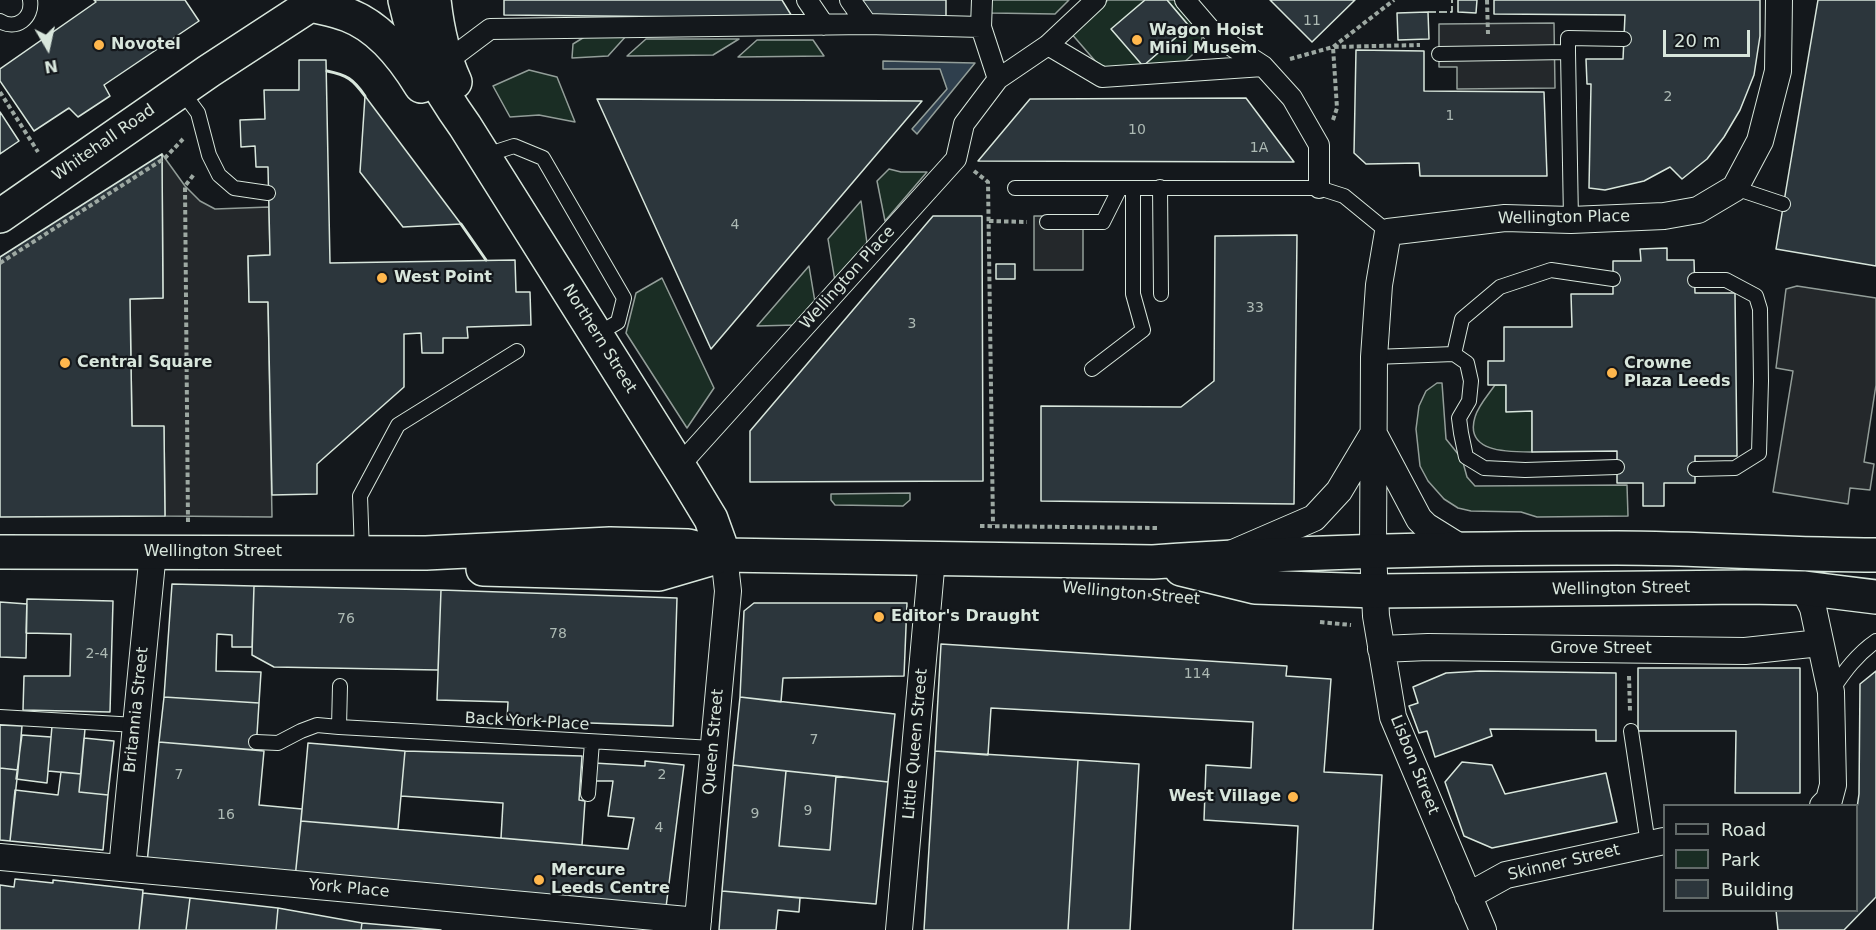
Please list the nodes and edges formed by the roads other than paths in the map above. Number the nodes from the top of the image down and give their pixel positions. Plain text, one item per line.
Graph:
1 (30, 0) edge
2 (405, 0) edge
3 (434, 0) edge
4 (807, 0) edge
5 (850, 0) edge
6 (982, 0) edge
7 (1096, 0) edge
8 (1185, 0) edge
9 (1779, 0) edge
10 (306, 8) edge
11 (0, 21) edge
12 (867, 24) junction
13 (824, 25) junction
14 (981, 27) junction
15 (1624, 39) dead end
16 (1048, 45) junction
17 (1568, 52) junction
18 (1439, 54) road end
19 (446, 62) junction
20 (1263, 66) junction
21 (998, 79) junction
22 (181, 90) junction
23 (465, 126) junction
24 (483, 156) junction
25 (1160, 187) junction
26 (1015, 188) dead end
27 (1126, 188) junction
28 (1319, 188) junction
29 (1735, 188) junction
30 (268, 193) dead end
31 (1784, 204) dead end
32 (0, 216) edge
33 (1571, 220) junction
34 (1047, 222) road end
35 (1388, 232) junction
36 (1613, 279) dead end
37 (1695, 280) dead end
38 (1161, 294) dead end
39 (596, 335) junction
40 (517, 351) dead end
41 (1454, 354) junction
42 (1374, 357) junction
43 (1092, 369) dead end
44 (1374, 434) junction
45 (679, 466) junction
46 (1617, 467) dead end
47 (1695, 469) dead end
48 (1463, 549) junction
49 (1373, 551) junction
50 (0, 552) edge
51 (153, 552) junction
52 (362, 552) junction
53 (724, 555) junction
54 (1876, 555) edge
55 (1223, 557) junction
56 (932, 558) junction
57 (1153, 562) junction
58 (1803, 588) junction
59 (1375, 591) junction
60 (1876, 597) edge
61 (1876, 641) edge
62 (1820, 643) junction
63 (1381, 649) junction
64 (340, 686) dead end
65 (1831, 692) junction
66 (0, 717) edge
67 (136, 725) junction
68 (339, 727) junction
69 (1630, 731) road end
70 (256, 742) dead end
71 (592, 742) junction
72 (713, 748) junction
73 (588, 794) dead end
74 (1825, 804) edge
75 (1657, 843) edge
76 (0, 857) edge
77 (122, 868) junction
78 (1468, 896) junction
79 (697, 925) edge
80 (899, 930) edge
81 (1483, 930) edge

1 - 11 lane
2 - 23 street, Northern Street
3 - 19 street, Northern Street
4 - 13 street
5 - 12 street
6 - 14 street
7 - 16 street, Wellington Place
8 - 20 street
9 - 29 street
10 - 22 street, Whitehall Road
10 - 23 street
12 - 13 street
12 - 14 street
13 - 19 street
14 - 21 street
15 - 17 lane
16 - 20 street
16 - 21 street, Wellington Place
17 - 18 lane
17 - 33 lane
19 - 23 street, Northern Street
20 - 28 street
21 - 45 street, Wellington Place
22 - 30 lane
22 - 32 street, Whitehall Road
23 - 24 street, Northern Street
24 - 39 street, Northern Street
24 - 39 lane
25 - 27 lane
25 - 28 lane
25 - 38 lane
26 - 27 lane
27 - 34 lane
27 - 43 lane
28 - 35 lane
29 - 31 lane
29 - 33 street, Wellington Place
33 - 35 street, Wellington Place
35 - 42 street
36 - 41 lane
37 - 47 lane
39 - 45 street, Northern Street
40 - 52 lane
41 - 42 lane
41 - 46 lane
42 - 44 street
44 - 48 street
44 - 49 street
44 - 55 street
45 - 53 street, Northern Street
48 - 49 street, Wellington Street
48 - 54 street, Wellington Street
49 - 55 street, Wellington Street
49 - 59 street
50 - 51 street, Wellington Street
51 - 52 street, Wellington Street
51 - 67 street, Britannia Street
52 - 53 street, Wellington Street
53 - 56 street, Wellington Street
53 - 72 street, Queen Street
55 - 57 street, Wellington Street
56 - 57 street, Wellington Street
56 - 80 street, Little Queen Street
57 - 59 street, Wellington Street
58 - 59 street, Wellington Street
58 - 60 street, Wellington Street
58 - 62 street
59 - 63 street, Lisbon Street
61 - 65 lane
62 - 63 street, Grove Street
62 - 65 street
63 - 78 street, Lisbon Street
64 - 68 lane
65 - 74 street
66 - 67 lane
67 - 77 street, Britannia Street
68 - 70 lane, Back York Place
68 - 71 lane, Back York Place
69 - 75 lane
71 - 72 lane, Back York Place
71 - 73 lane
72 - 79 street, Queen Street
75 - 78 street, Skinner Street
76 - 77 street, York Place
77 - 79 street, York Place
78 - 81 street, Lisbon Street

